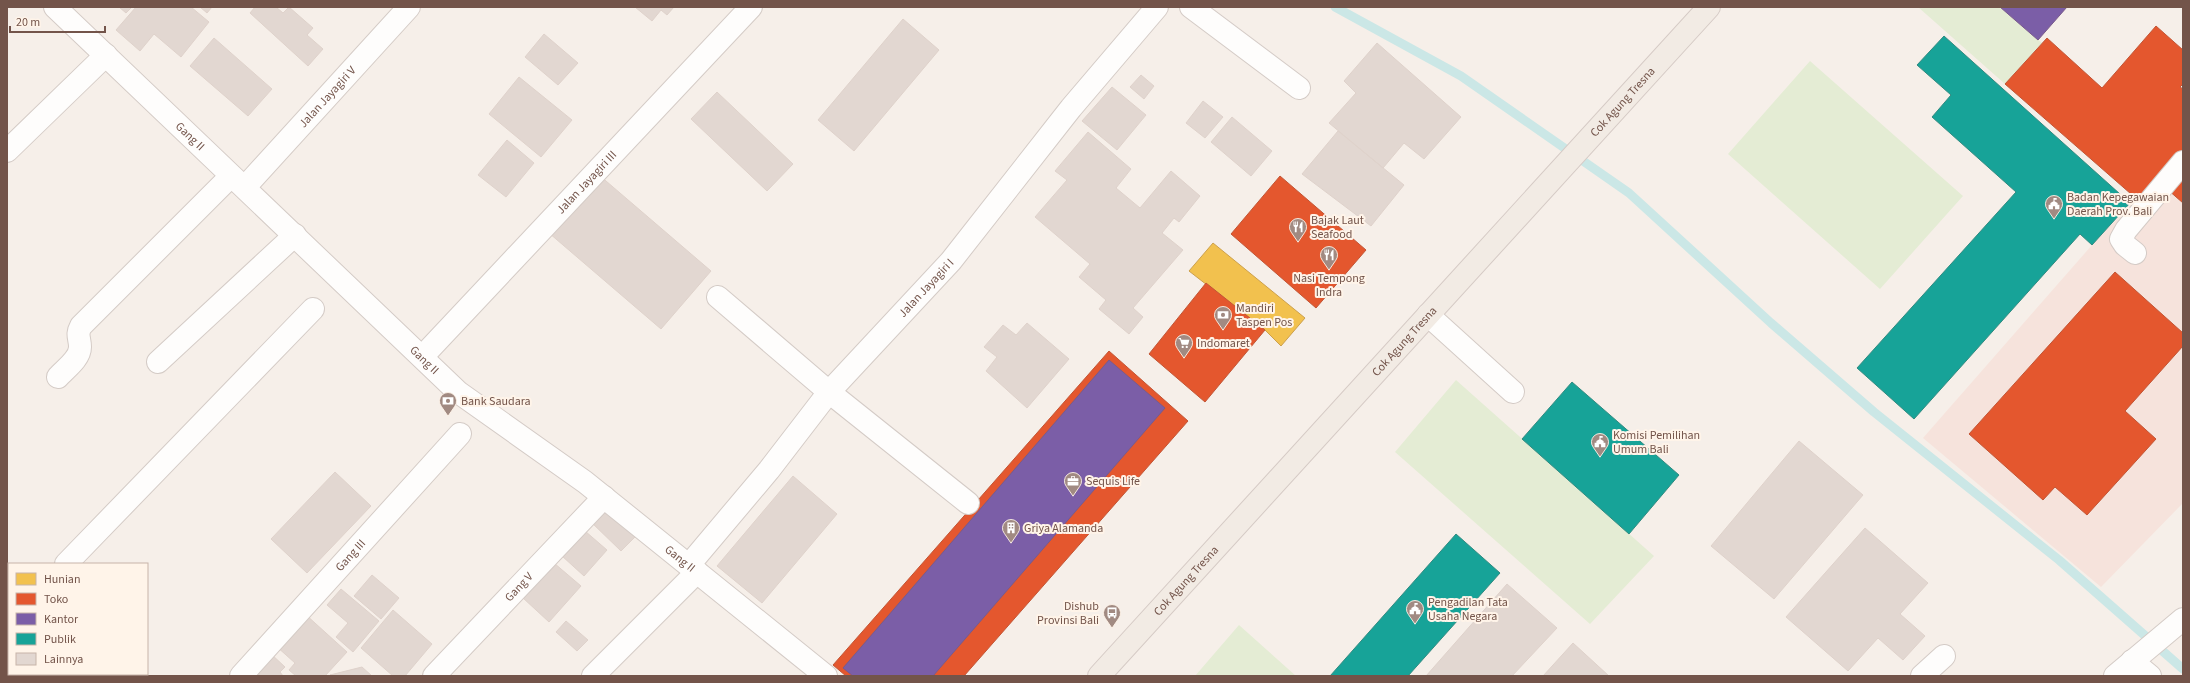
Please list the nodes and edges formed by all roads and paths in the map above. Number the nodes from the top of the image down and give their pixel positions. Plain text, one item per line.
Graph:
1 (56, 7) edge
2 (409, 7) edge
3 (751, 7) edge
4 (1157, 7) edge
5 (1191, 7) edge
6 (1710, 7) edge
7 (106, 55) junction
8 (1299, 88) dead end
9 (7, 151) edge
10 (2183, 162) edge
11 (238, 181) junction
12 (295, 235) junction
13 (2135, 253) dead end
14 (718, 297) dead end
15 (313, 309) dead end
16 (1428, 315) junction
17 (422, 357) junction
18 (158, 362) dead end
19 (58, 377) dead end
20 (829, 392) junction
21 (1513, 392) dead end
22 (460, 434) dead end
23 (604, 497) junction
24 (968, 503) dead end
25 (67, 563) edge
26 (693, 568) junction
27 (2176, 624) edge
28 (2139, 655) junction
29 (1944, 656) dead end
30 (241, 676) edge
31 (434, 676) edge
32 (592, 676) edge
33 (826, 676) edge
34 (1098, 676) edge
35 (1922, 676) edge
36 (2115, 676) edge
37 (2150, 676) edge

1 - 7 street, Gang II
2 - 11 street, Jalan Jayagiri V
3 - 17 street, Jalan Jayagiri III
4 - 20 street, Jalan Jayagiri I
5 - 8 street
6 - 16 main road, Cok Agung Tresna
7 - 9 street
7 - 11 street, Gang II
10 - 13 street
11 - 12 street, Gang II
11 - 19 street, Jalan Jayagiri V
12 - 17 street, Gang II
12 - 18 street
14 - 20 street
15 - 25 street
16 - 21 street
16 - 34 main road, Cok Agung Tresna
17 - 23 street, Gang II
20 - 24 street
20 - 26 street, Jalan Jayagiri I
22 - 30 street, Gang III
23 - 26 street, Gang II
23 - 31 street, Gang V
26 - 32 street, Jalan Jayagiri I
26 - 33 street, Gang II
27 - 28 street
28 - 36 street
28 - 37 street
29 - 35 street

